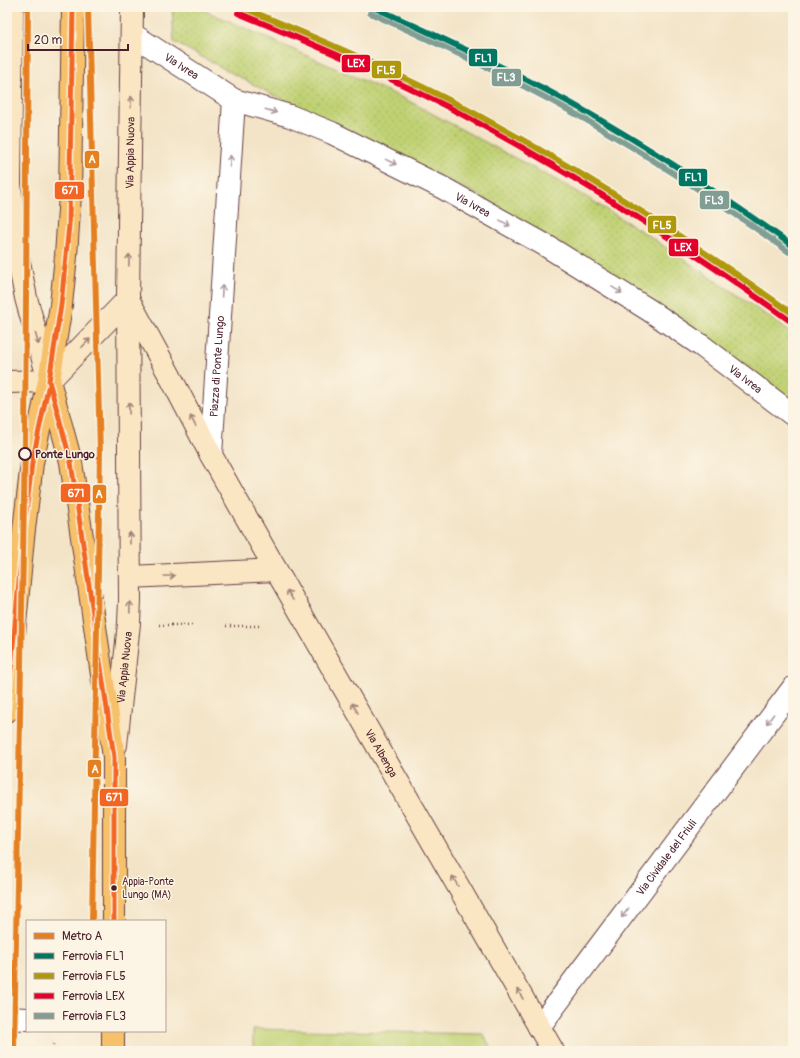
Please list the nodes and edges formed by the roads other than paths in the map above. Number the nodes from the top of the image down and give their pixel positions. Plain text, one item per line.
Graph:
1 (12, 7) edge
2 (73, 7) edge
3 (132, 8) edge
4 (132, 34) junction
5 (234, 100) junction
6 (128, 299) junction
7 (49, 381) junction
8 (7, 382) edge
9 (793, 415) edge
10 (211, 455) junction
11 (276, 570) junction
12 (130, 577) junction
13 (793, 688) edge
14 (7, 711) edge
15 (114, 757) junction
16 (114, 920) edge
17 (7, 1018) edge
18 (26, 1019) edge
19 (539, 1028) junction
20 (113, 1032) edge
21 (113, 1051) edge
22 (553, 1051) edge

1 -> 7 street
2 - 7 main road
3 - 4 street, Via Appia Nuova
4 - 5 street, Via Ivrea
6 -> 4 street, Via Appia Nuova
5 -> 9 street, Via Ivrea
10 -> 5 street, Piazza di Ponte Lungo
7 -> 6 street
10 -> 6 street, Piazza di Ponte Lungo
12 -> 6 street
7 - 8 street
7 - 14 main road
7 - 15 main road, Via Appia Nuova
10 - 11 street, Via Albenga
12 -> 11 street
19 -> 11 street, Via Albenga
15 -> 12 street, Via Appia Nuova
13 -> 19 street, Via Cividale del Friuli
15 - 16 main road, Via Appia Nuova
17 - 18 street
19 - 22 street, Via Albenga
20 - 21 main road

